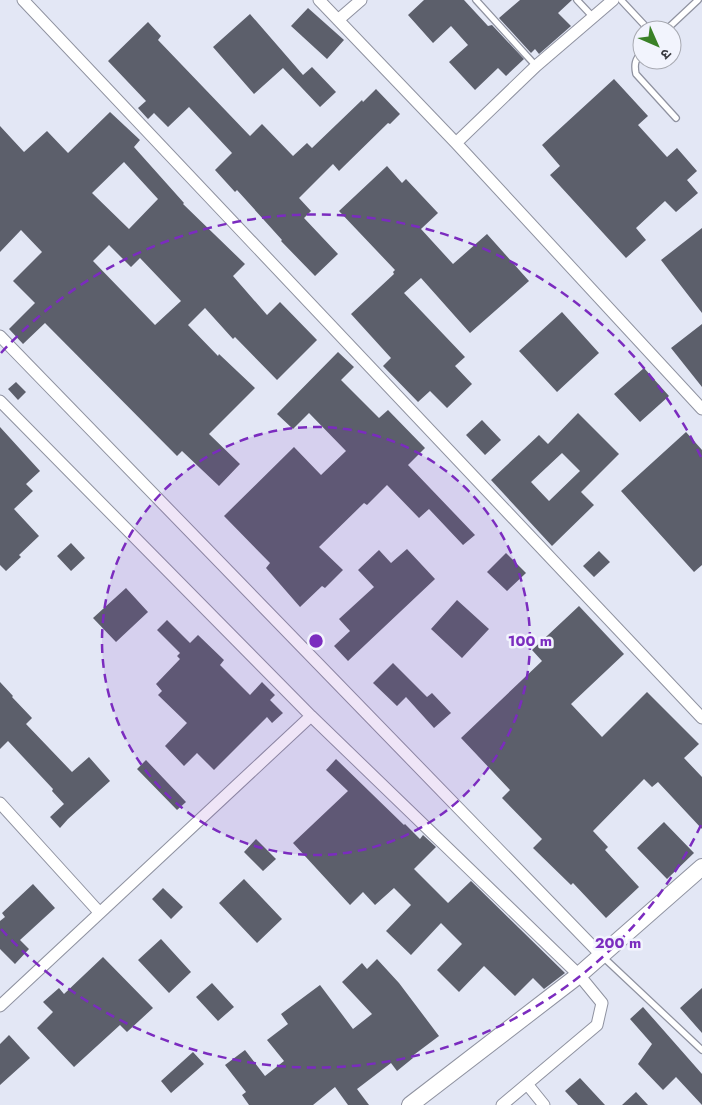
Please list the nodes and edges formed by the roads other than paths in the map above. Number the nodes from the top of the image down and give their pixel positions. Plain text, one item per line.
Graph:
1 (23, 0) edge
2 (319, 0) edge
3 (361, 0) edge
4 (476, 0) edge
5 (577, 0) edge
6 (613, 0) edge
7 (621, 0) edge
8 (698, 0) edge
9 (593, 17) junction
10 (338, 20) junction
11 (640, 20) edge
12 (677, 20) edge
13 (536, 66) junction
14 (635, 70) edge
15 (676, 118) dead end
16 (456, 143) junction
17 (0, 336) edge
18 (0, 401) edge
19 (702, 409) edge
20 (311, 716) junction
21 (702, 718) edge
22 (0, 803) edge
23 (702, 867) edge
24 (99, 912) junction
25 (602, 956) junction
26 (579, 975) junction
27 (0, 1006) edge
28 (702, 1050) edge
29 (527, 1084) junction
30 (410, 1105) edge
31 (502, 1105) edge
32 (544, 1105) edge

1 - 21 street
2 - 10 street
3 - 10 street
4 - 13 lane
5 - 9 lane
6 - 9 street
7 - 11 lane
8 - 12 lane
9 - 13 street
10 - 16 street
13 - 16 street
14 - 15 lane
16 - 19 street
17 - 25 street
18 - 20 street
20 - 24 street
20 - 26 street
22 - 24 street
23 - 25 street
24 - 27 street
25 - 26 street
25 - 28 lane
26 - 29 street
26 - 30 street
29 - 31 street
29 - 32 street

